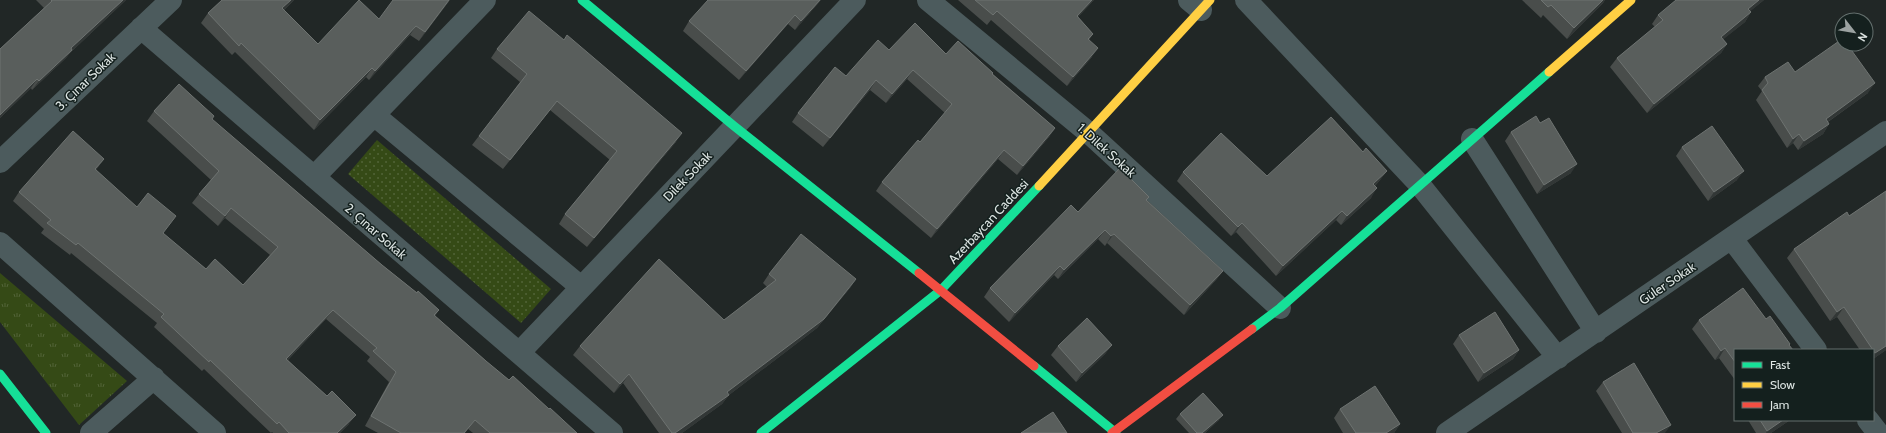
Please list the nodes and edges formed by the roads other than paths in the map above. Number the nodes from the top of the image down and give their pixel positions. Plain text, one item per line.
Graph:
1 (171, 0) edge
2 (485, 0) edge
3 (582, 0) edge
4 (855, 0) edge
5 (928, 0) edge
6 (1246, 0) edge
7 (1627, 1) edge
8 (1200, 3) edge
9 (141, 28) junction
10 (374, 115) junction
11 (734, 126) junction
12 (1886, 132) edge
13 (1089, 133) junction
14 (1472, 139) junction
15 (0, 162) edge
16 (314, 177) junction
17 (1420, 185) junction
18 (1732, 239) junction
19 (0, 243) edge
20 (581, 287) junction
21 (941, 290) junction
22 (1280, 308) junction
23 (1596, 332) junction
24 (1815, 349) edge
25 (519, 353) junction
26 (1558, 358) junction
27 (1, 376) edge
28 (154, 378) junction
29 (1869, 421) edge
30 (46, 433) edge
31 (91, 433) edge
32 (215, 433) edge
33 (612, 433) edge
34 (761, 433) edge
35 (1114, 433) edge
36 (1447, 433) edge
37 (1878, 433) edge

1 - 9 street, 3. Çınar Sokak
2 - 10 street
3 - 11 street
4 - 11 street, Dilek Sokak
5 - 13 street, 1. Dilek Sokak
6 - 17 street
7 - 14 street
8 - 13 street, Azerbaycan Caddesi
9 - 15 street, 3. Çınar Sokak
9 - 16 street, 2. Çınar Sokak
10 - 16 street
10 - 20 street
11 - 20 street, Dilek Sokak
11 - 21 street
12 - 18 street, Güler Sokak
13 - 21 street, Azerbaycan Caddesi
13 - 22 street, 1. Dilek Sokak
14 - 17 street
14 - 23 street
16 - 25 street, 2. Çınar Sokak
17 - 22 street
17 - 26 street
18 - 23 street, Güler Sokak
18 - 24 street
19 - 28 street
20 - 25 street, Dilek Sokak
21 - 34 street, Azerbaycan Caddesi
21 - 35 street
22 - 35 street
23 - 26 street, Güler Sokak
25 - 33 street, 2. Çınar Sokak
26 - 36 street, Güler Sokak
27 - 30 street
28 - 31 street
28 - 32 street
29 - 37 street

